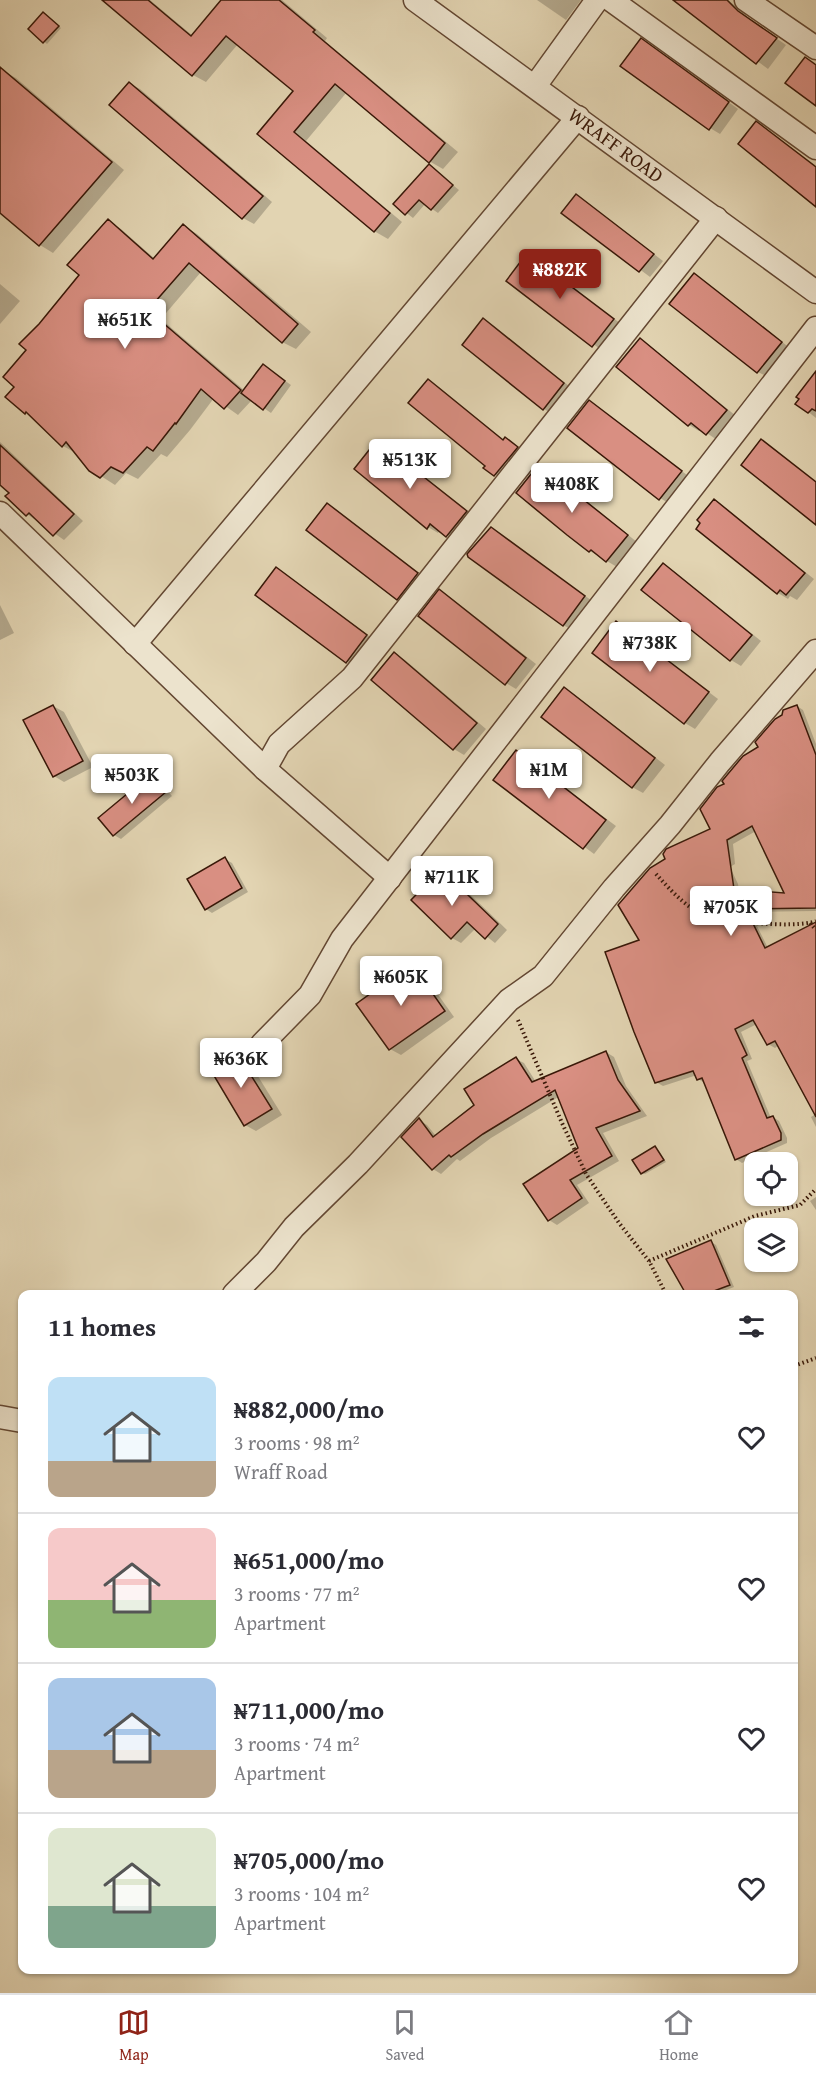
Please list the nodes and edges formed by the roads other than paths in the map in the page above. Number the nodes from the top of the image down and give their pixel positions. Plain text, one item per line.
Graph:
1 (415, 0) edge
2 (597, 0) edge
3 (611, 0) edge
4 (746, 0) edge
5 (816, 48) edge
6 (535, 86) junction
7 (578, 117) junction
8 (816, 148) edge
9 (716, 218) junction
10 (816, 292) edge
11 (816, 328) edge
12 (0, 513) edge
13 (135, 644) junction
14 (816, 651) edge
15 (265, 768) junction
16 (390, 878) junction
17 (262, 1044) dead end
18 (238, 1290) edge
19 (0, 1417) edge
20 (18, 1420) edge

1 - 6 street, WRAFF ROAD
2 - 6 street
3 - 8 street
4 - 5 street
6 - 7 street, WRAFF ROAD
7 - 9 street, WRAFF ROAD
7 - 13 street
9 - 10 street, WRAFF ROAD
9 - 15 street
11 - 16 street
12 - 13 street
13 - 15 street
14 - 18 street
15 - 16 street
16 - 17 street
19 - 20 street

